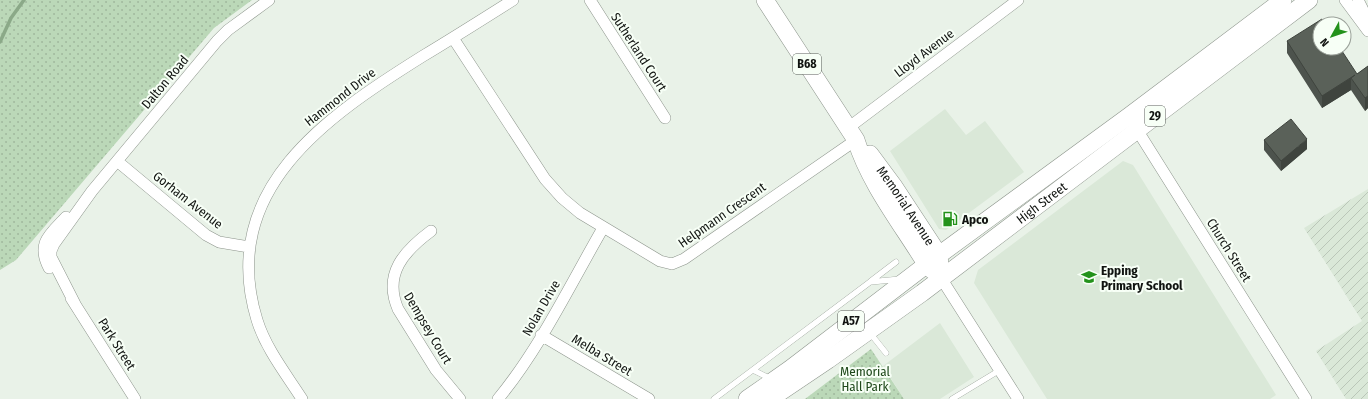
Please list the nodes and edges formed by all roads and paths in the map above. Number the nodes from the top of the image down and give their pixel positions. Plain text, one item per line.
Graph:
1 (269, 0) edge
2 (513, 0) edge
3 (590, 0) edge
4 (766, 0) edge
5 (1018, 0) edge
6 (1283, 0) edge
7 (1309, 0) edge
8 (1345, 0) edge
9 (1358, 0) edge
10 (1368, 20) edge
11 (1368, 31) edge
12 (454, 38) junction
13 (665, 118) dead end
14 (1133, 123) junction
15 (852, 134) junction
16 (117, 161) junction
17 (603, 228) junction
18 (431, 230) dead end
19 (249, 247) junction
20 (46, 250) joint
21 (932, 259) junction
22 (896, 262) dead end
23 (940, 278) junction
24 (906, 280) junction
25 (870, 282) junction
26 (868, 332) junction
27 (541, 336) junction
28 (886, 353) dead end
29 (753, 370) junction
30 (1000, 370) junction
31 (774, 380) junction
32 (136, 399) edge
33 (302, 399) edge
34 (460, 399) edge
35 (498, 399) edge
36 (649, 399) edge
37 (714, 399) edge
38 (747, 399) edge
39 (770, 399) edge
40 (952, 399) edge
41 (1018, 399) edge
42 (1306, 399) edge

1 - 16 street, Dalton Road
2 - 12 street, Hammond Drive
3 - 13 street, Sutherland Court
4 - 15 main road, Memorial Avenue / B68
5 - 15 street, Lloyd Avenue
6 - 14 main road, High Street / 29
7 - 14 main road, High Street / 29
8 - 11 street
9 - 10 street
12 - 17 street, Helpmann Crescent
12 - 19 street, Hammond Drive
14 - 21 main road, High Street / 29
14 - 23 main road, High Street / 29
14 - 42 street, Church Street
15 - 17 street, Helpmann Crescent
15 - 21 main road, Memorial Avenue / B68
16 - 19 street, Gorham Avenue
16 - 20 street, Dalton Road
17 - 27 street, Nolan Drive
18 - 34 street, Dempsey Court
19 - 33 street, Hammond Drive
20 - 32 street, Park Street
21 - 23 main road, Memorial Avenue / B68
21 - 24 main road, High Street / A57
22 - 25 lane
23 - 26 main road, High Street / A57
23 - 30 street, Memorial Avenue
24 - 25 lane
24 - 31 main road, High Street / A57
25 - 29 lane
26 - 28 lane
26 - 39 main road, High Street / A57
27 - 35 street, Nolan Drive
27 - 36 street, Melba Street
29 - 31 lane
29 - 37 lane
30 - 40 lane
30 - 41 street, Memorial Avenue
31 - 38 main road, High Street

